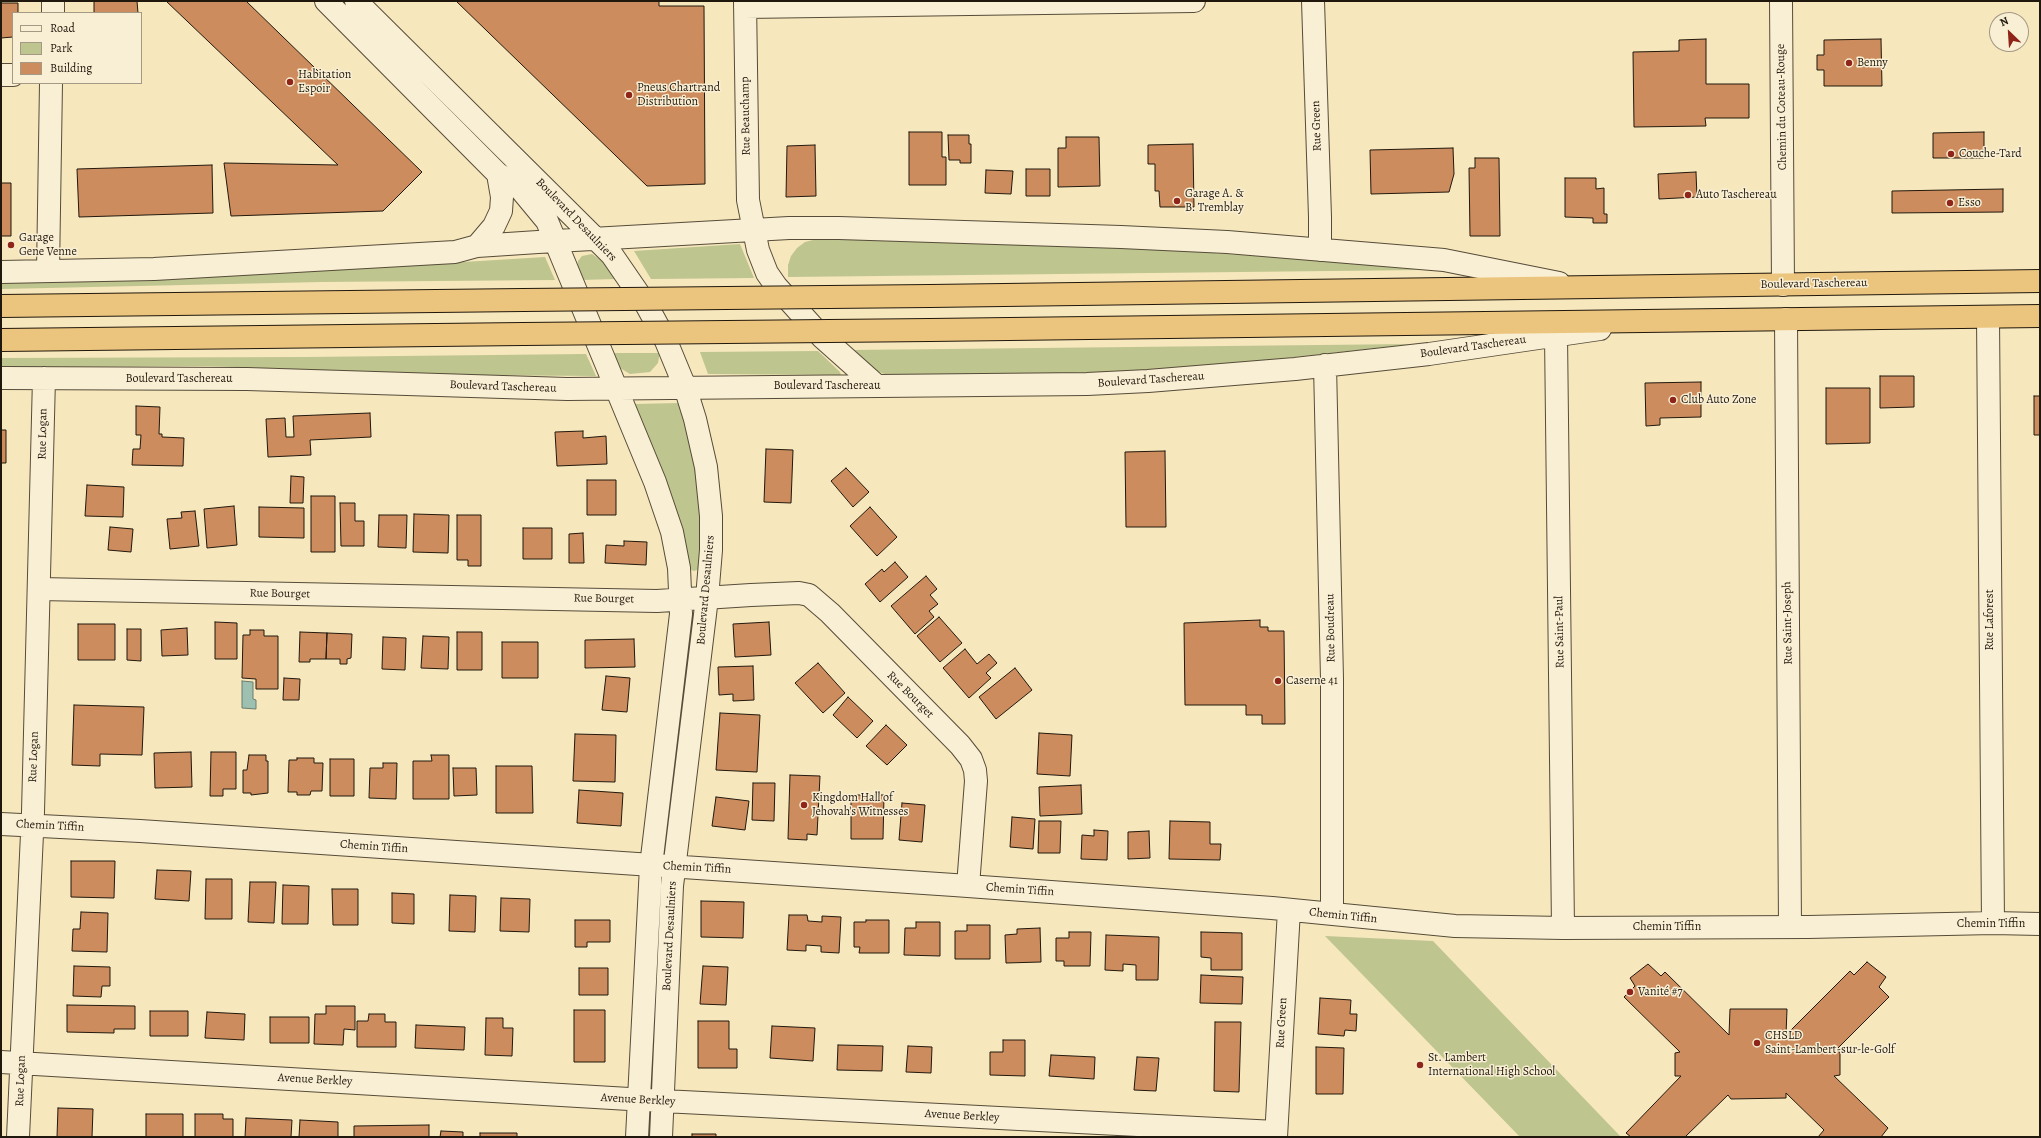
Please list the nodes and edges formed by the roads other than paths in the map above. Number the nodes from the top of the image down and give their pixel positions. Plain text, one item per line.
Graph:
1 (53, 1) edge
2 (326, 1) edge
3 (356, 1) edge
4 (1194, 1) edge
5 (1313, 1) edge
6 (1781, 1) edge
7 (745, 4) edge
8 (53, 12) edge
9 (1, 75) edge
10 (12, 75) edge
11 (51, 84) edge
12 (498, 174) junction
13 (753, 230) junction
14 (597, 239) junction
15 (555, 241) junction
16 (477, 246) junction
17 (1320, 250) junction
18 (48, 271) junction
19 (1, 272) edge
20 (2040, 281) edge
21 (1783, 285) junction
22 (1588, 288) junction
23 (1, 306) edge
24 (2040, 316) edge
25 (1988, 317) junction
26 (1786, 319) junction
27 (1650, 322) junction
28 (1556, 335) junction
29 (1, 340) edge
30 (1325, 365) junction
31 (1, 378) edge
32 (44, 378) junction
33 (877, 386) junction
34 (686, 387) junction
35 (617, 389) junction
36 (39, 588) junction
37 (707, 598) junction
38 (681, 599) junction
39 (1, 824) edge
40 (32, 825) junction
41 (651, 866) junction
42 (674, 866) junction
43 (968, 886) junction
44 (1289, 910) junction
45 (1332, 914) junction
46 (1993, 923) junction
47 (2040, 924) edge
48 (1790, 927) junction
49 (1563, 928) junction
50 (11, 1062) edge
51 (640, 1100) junction
52 (663, 1101) junction
53 (1276, 1134) edge
54 (18, 1137) edge
55 (638, 1137) edge
56 (661, 1137) edge

1 - 8 street
2 - 12 street, Boulevard Desaulniers
3 - 14 street, Boulevard Desaulniers
4 - 7 street
5 - 17 street, Rue Green
6 - 21 street, Chemin du Coteau-Rouge
7 - 13 street, Rue Beauchamp
9 - 10 street
11 - 18 street
12 - 15 street, Boulevard Desaulniers
12 - 16 street
13 - 14 street, Boulevard Taschereau
13 - 17 street, Boulevard Taschereau
13 - 33 street, Rue Beauchamp
14 - 15 street, Boulevard Taschereau
14 - 34 street, Boulevard Desaulniers
15 - 16 street, Boulevard Taschereau
15 - 35 street, Boulevard Desaulniers
16 - 18 street, Boulevard Taschereau
17 - 22 street, Boulevard Taschereau
18 - 19 street, Boulevard Taschereau
20 - 21 highway, Boulevard Taschereau
21 - 22 highway, Boulevard Taschereau
22 - 23 highway, Boulevard Taschereau, bridge
24 - 25 highway, Boulevard Taschereau
25 - 26 highway, Boulevard Taschereau
25 - 46 street, Rue Laforest
26 - 27 highway, Boulevard Taschereau
26 - 48 street, Rue Saint-Joseph
27 - 28 street, Boulevard Taschereau
27 - 29 highway, Boulevard Taschereau, bridge
28 - 30 street, Boulevard Taschereau
28 - 49 street, Rue Saint-Paul
30 - 33 street, Boulevard Taschereau
30 - 45 street, Rue Boudreau
31 - 32 street, Boulevard Taschereau
32 - 35 street, Boulevard Taschereau
32 - 36 street, Rue Logan
33 - 34 street, Boulevard Taschereau
34 - 35 street, Boulevard Taschereau
34 - 37 street, Boulevard Desaulniers
35 - 38 street, Boulevard Desaulniers
36 - 38 street, Rue Bourget
36 - 40 street, Rue Logan
37 - 38 street, Rue Bourget
37 - 42 street, Boulevard Desaulniers
37 - 43 street, Rue Bourget
38 - 41 street, Boulevard Desaulniers
39 - 40 street, Chemin Tiffin
40 - 41 street, Chemin Tiffin
40 - 50 street, Rue Logan
41 - 42 street, Chemin Tiffin
41 - 51 street, Boulevard Desaulniers
42 - 43 street, Chemin Tiffin
42 - 52 street, Boulevard Desaulniers
43 - 44 street, Chemin Tiffin
44 - 45 street, Chemin Tiffin
44 - 53 street, Rue Green
45 - 49 street, Chemin Tiffin
46 - 47 street, Chemin Tiffin
46 - 48 street, Chemin Tiffin
48 - 49 street, Chemin Tiffin
50 - 51 street, Avenue Berkley
50 - 54 street, Rue Logan
51 - 52 street, Avenue Berkley
51 - 55 street, Boulevard Desaulniers
52 - 53 street, Avenue Berkley
52 - 56 street, Boulevard Desaulniers

